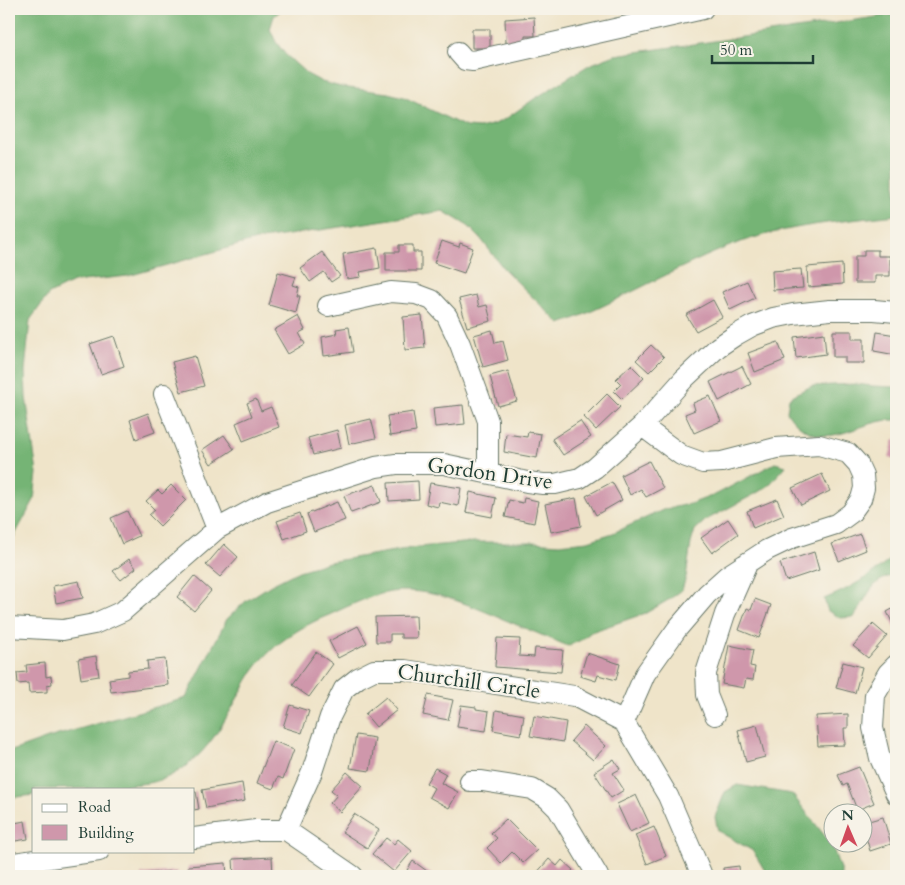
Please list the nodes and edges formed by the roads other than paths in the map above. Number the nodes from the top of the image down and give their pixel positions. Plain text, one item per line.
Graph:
1 (703, 9) edge
2 (458, 52) dead end
3 (328, 306) dead end
4 (896, 312) edge
5 (164, 394) dead end
6 (642, 426) junction
7 (488, 474) junction
8 (217, 529) junction
9 (748, 562) junction
10 (9, 627) edge
11 (896, 665) edge
12 (715, 716) dead end
13 (624, 722) junction
14 (470, 781) dead end
15 (896, 794) edge
16 (286, 830) junction
17 (195, 838) edge
18 (92, 852) edge
19 (9, 865) edge
20 (353, 876) edge
21 (598, 876) edge
22 (701, 876) edge

1 - 2 street
3 - 7 street
4 - 6 street, Gordon Drive
5 - 8 street
6 - 7 street, Gordon Drive
6 - 9 street
7 - 8 street, Gordon Drive
8 - 10 street, Gordon Drive
9 - 12 street
9 - 13 street
11 - 15 street
13 - 16 street, Churchill Circle
13 - 22 street
14 - 21 street
16 - 17 street
16 - 20 street
18 - 19 street

